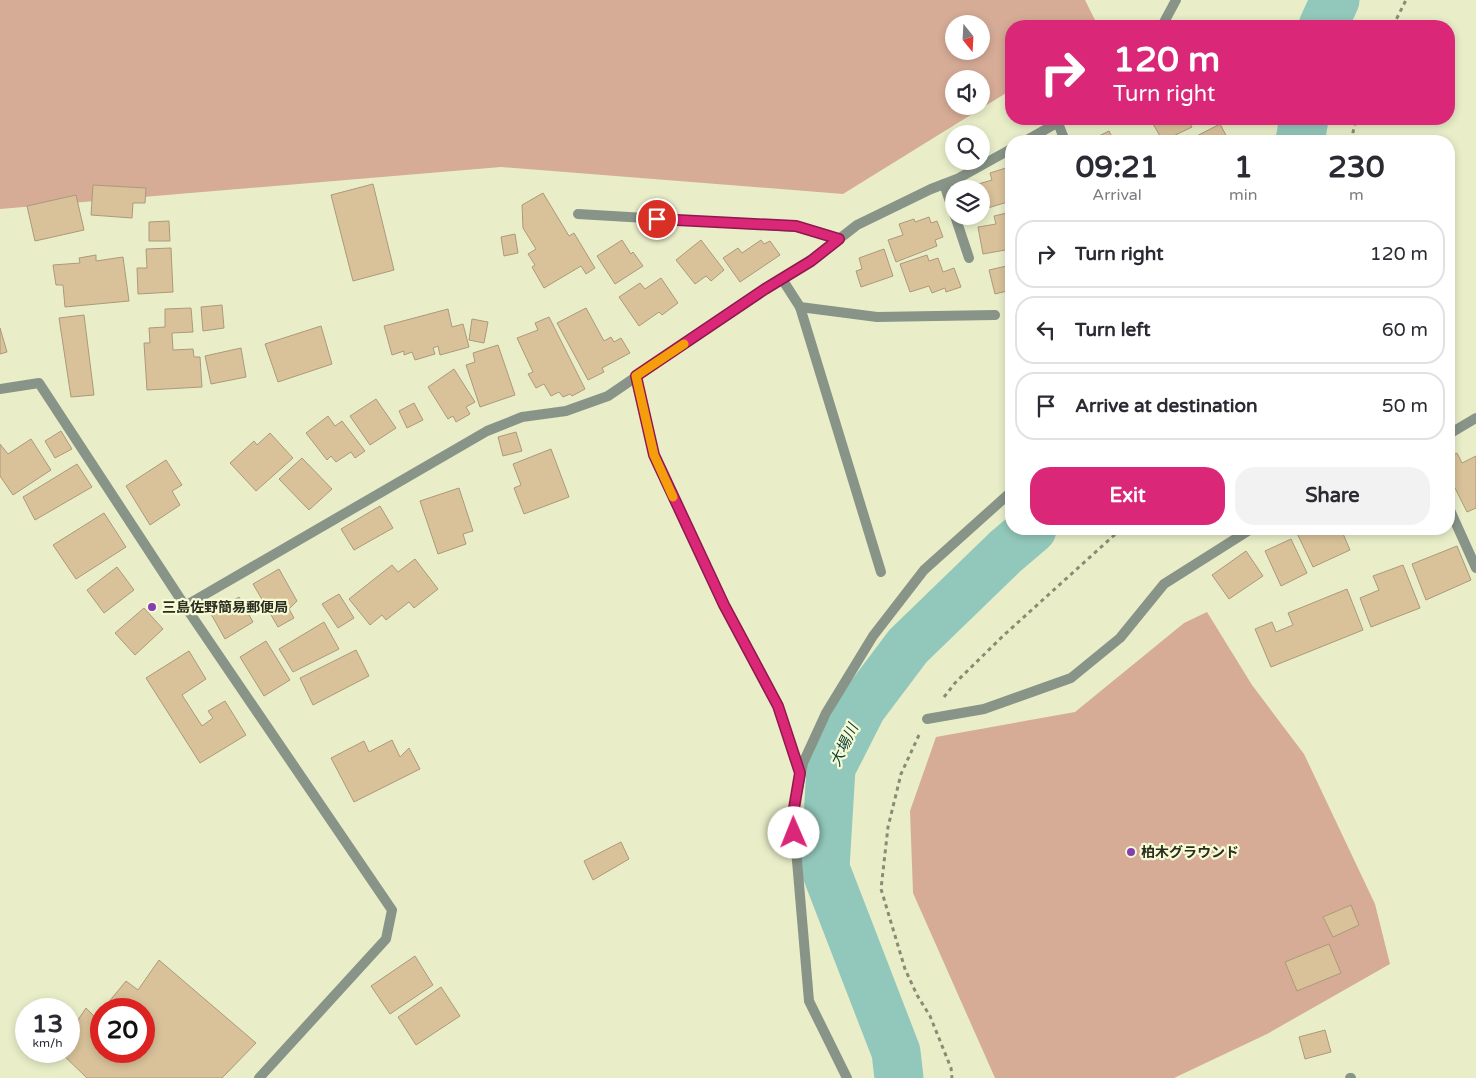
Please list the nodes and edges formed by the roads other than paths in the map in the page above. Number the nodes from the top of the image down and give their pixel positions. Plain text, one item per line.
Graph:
1 (1176, 0) edge
2 (1165, 20) edge
3 (1054, 125) edge
4 (1036, 135) edge
5 (1005, 152) edge
6 (944, 184) junction
7 (945, 187) edge
8 (578, 214) dead end
9 (957, 225) edge
10 (839, 239) junction
11 (969, 258) dead end
12 (782, 279) junction
13 (800, 307) junction
14 (995, 315) dead end
15 (636, 376) junction
16 (0, 389) edge
17 (1476, 418) edge
18 (1455, 430) edge
19 (1005, 497) edge
20 (1455, 521) edge
21 (1242, 535) edge
22 (1476, 568) edge
23 (881, 572) dead end
24 (185, 606) junction
25 (927, 719) road end
26 (800, 773) junction
27 (259, 1078) edge
28 (847, 1078) edge

1 - 2 street
3 - 4 street
5 - 6 street
6 - 7 street
6 - 10 street
8 - 10 street
9 - 11 street
10 - 12 street
12 - 13 street
12 - 15 street
13 - 14 street
13 - 23 street
15 - 24 street
15 - 26 street
16 - 24 street
17 - 18 street
19 - 26 street
20 - 22 street
21 - 25 street
24 - 27 street
26 - 28 street

